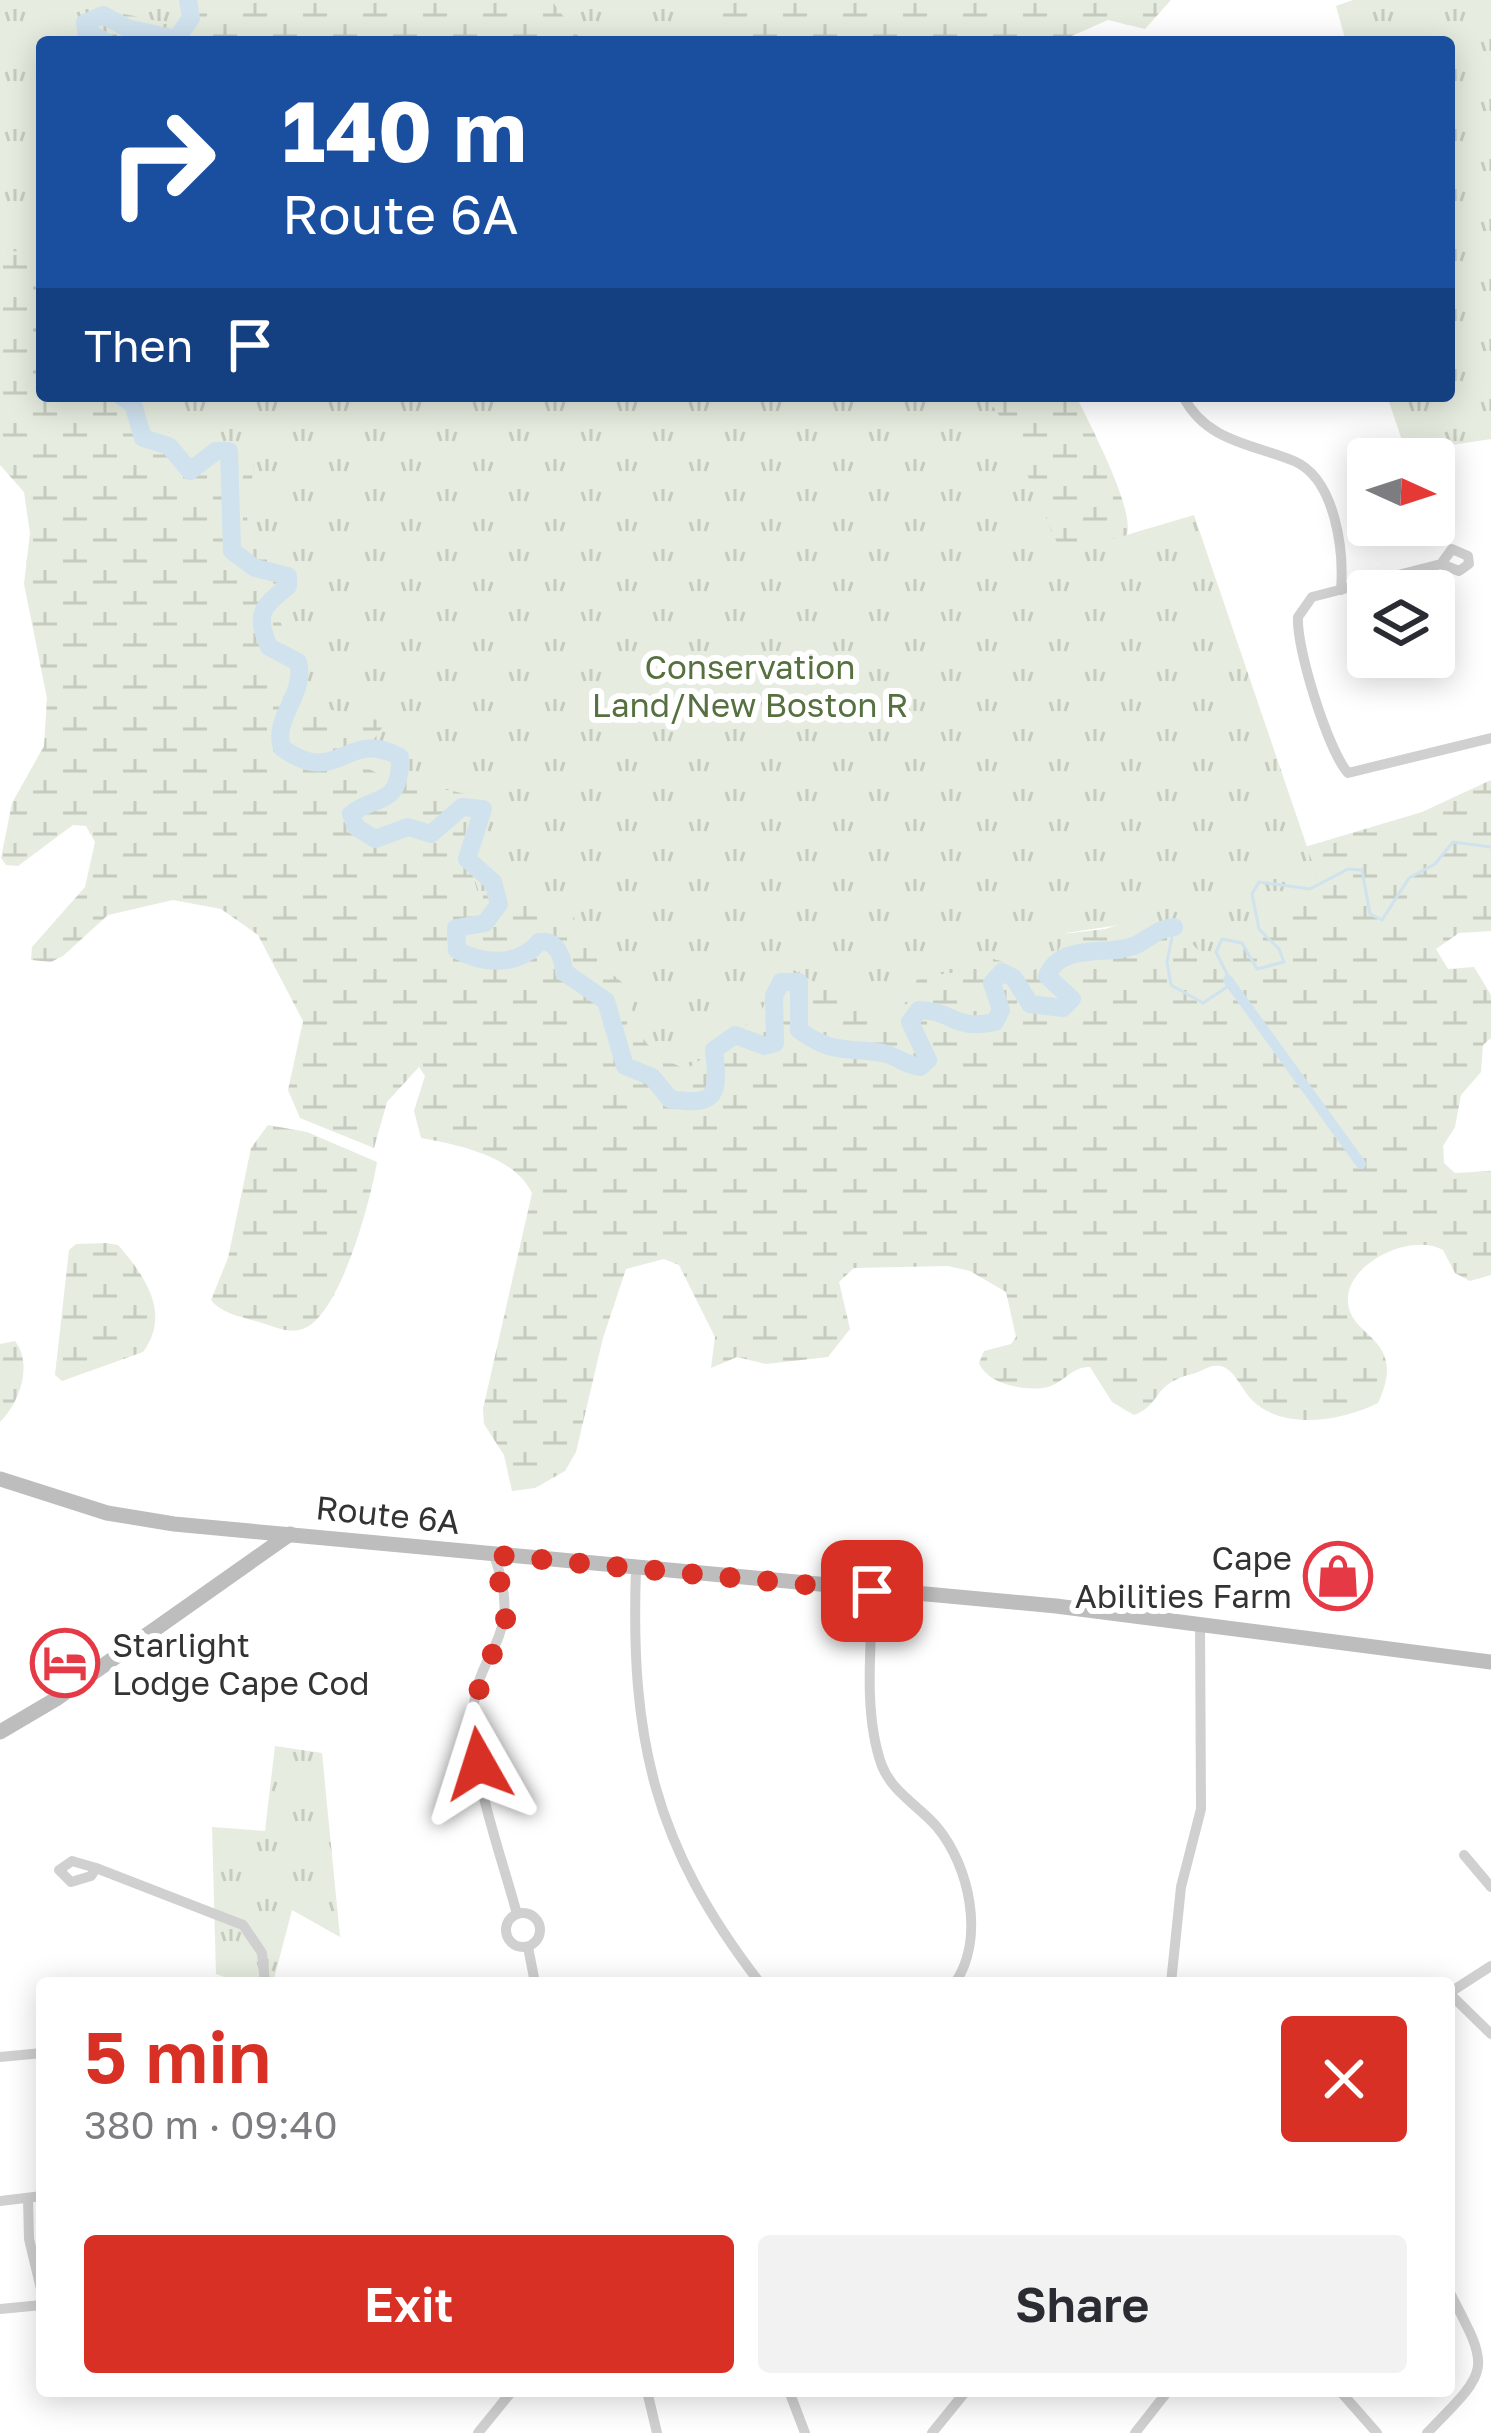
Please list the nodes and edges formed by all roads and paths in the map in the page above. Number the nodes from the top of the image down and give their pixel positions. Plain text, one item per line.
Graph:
1 (1189, 402) edge
2 (1441, 564) dead end
3 (1341, 590) junction
4 (1491, 738) edge
5 (0, 1479) edge
6 (290, 1534) junction
7 (494, 1555) junction
8 (636, 1569) junction
9 (873, 1591) junction
10 (1200, 1623) junction
11 (1491, 1662) edge
12 (0, 1732) edge
13 (1464, 1855) dead end
14 (96, 1868) dead end
15 (1491, 1887) edge
16 (517, 1914) junction
17 (528, 1947) junction
18 (1491, 1966) edge
19 (264, 1977) edge
20 (534, 1977) edge
21 (756, 1977) edge
22 (958, 1977) edge
23 (1172, 1977) edge
24 (1455, 1989) edge
25 (1455, 1999) edge
26 (1491, 2034) edge
27 (36, 2053) edge
28 (0, 2056) edge
29 (36, 2197) edge
30 (28, 2198) junction
31 (0, 2200) edge
32 (36, 2268) edge
33 (1455, 2300) edge
34 (36, 2306) edge
35 (0, 2309) edge
36 (507, 2397) edge
37 (648, 2397) edge
38 (791, 2397) edge
39 (961, 2397) edge
40 (1163, 2397) edge
41 (1345, 2397) edge
42 (478, 2433) edge
43 (657, 2433) edge
44 (805, 2433) edge
45 (932, 2433) edge
46 (1135, 2433) edge
47 (1377, 2433) edge
48 (1427, 2433) edge

1 - 3 street
2 - 3 street
3 - 4 street
5 - 6 main road, Route 6A
6 - 7 main road, Route 6A
6 - 12 main road
7 - 8 main road, Route 6A
7 - 16 street
8 - 9 main road, Route 6A
8 - 21 street
9 - 10 main road, Route 6A
9 - 22 street
10 - 11 main road, Route 6A
10 - 23 street
13 - 15 street
14 - 19 street
16 - 17 street
16 - 17 street
17 - 20 street
18 - 24 street
25 - 26 street
27 - 28 street
29 - 30 street
30 - 31 street
30 - 32 street
33 - 48 street
34 - 35 street
36 - 42 street
37 - 43 street
38 - 44 street
39 - 45 street
40 - 46 street
41 - 47 street

